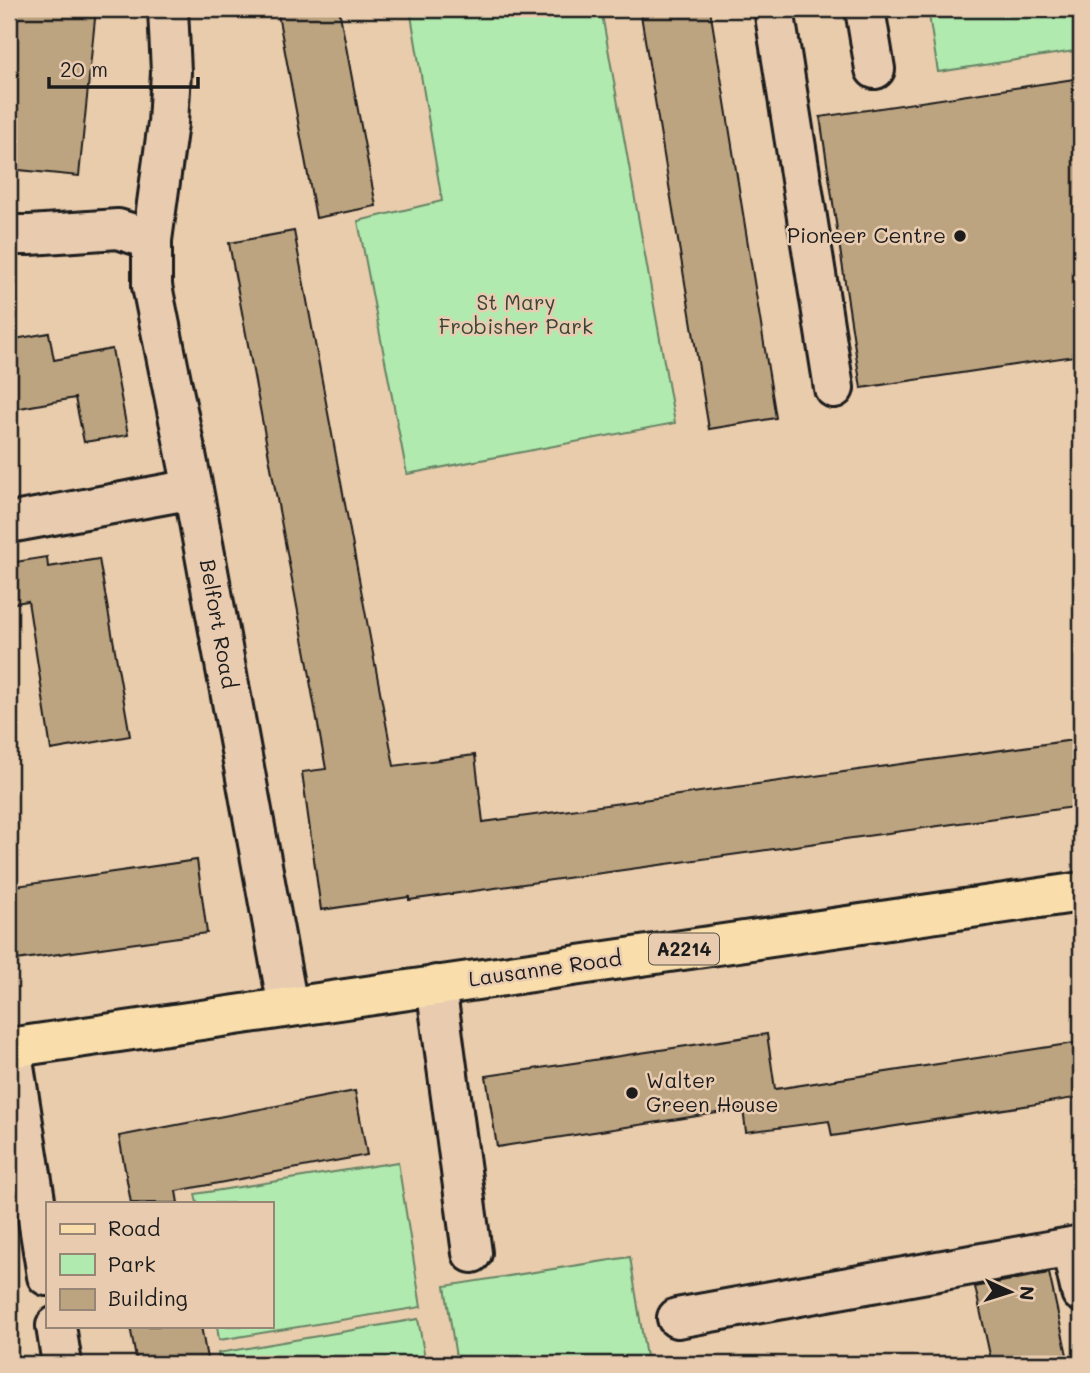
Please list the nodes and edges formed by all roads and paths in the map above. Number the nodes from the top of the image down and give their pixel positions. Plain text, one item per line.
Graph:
1 (168, 9) edge
2 (774, 9) edge
3 (865, 9) edge
4 (875, 69) dead end
5 (9, 235) edge
6 (152, 240) junction
7 (834, 388) dead end
8 (194, 489) junction
9 (9, 523) edge
10 (1081, 892) edge
11 (436, 985) junction
12 (288, 1007) junction
13 (10, 1047) edge
14 (1076, 1246) edge
15 (472, 1253) dead end
16 (46, 1270) edge
17 (1081, 1293) edge
18 (677, 1318) dead end
19 (56, 1328) edge
20 (62, 1364) edge

1 - 6 street, Belfort Road
2 - 7 street
3 - 4 street
5 - 6 street
6 - 8 street, Belfort Road
8 - 9 street
8 - 12 street, Belfort Road
10 - 11 main road, Lausanne Road / A2214
11 - 12 main road, Lausanne Road / A2214
11 - 15 street
12 - 13 main road, Lausanne Road / A2214
13 - 16 street
14 - 17 street
14 - 18 street
19 - 20 street

